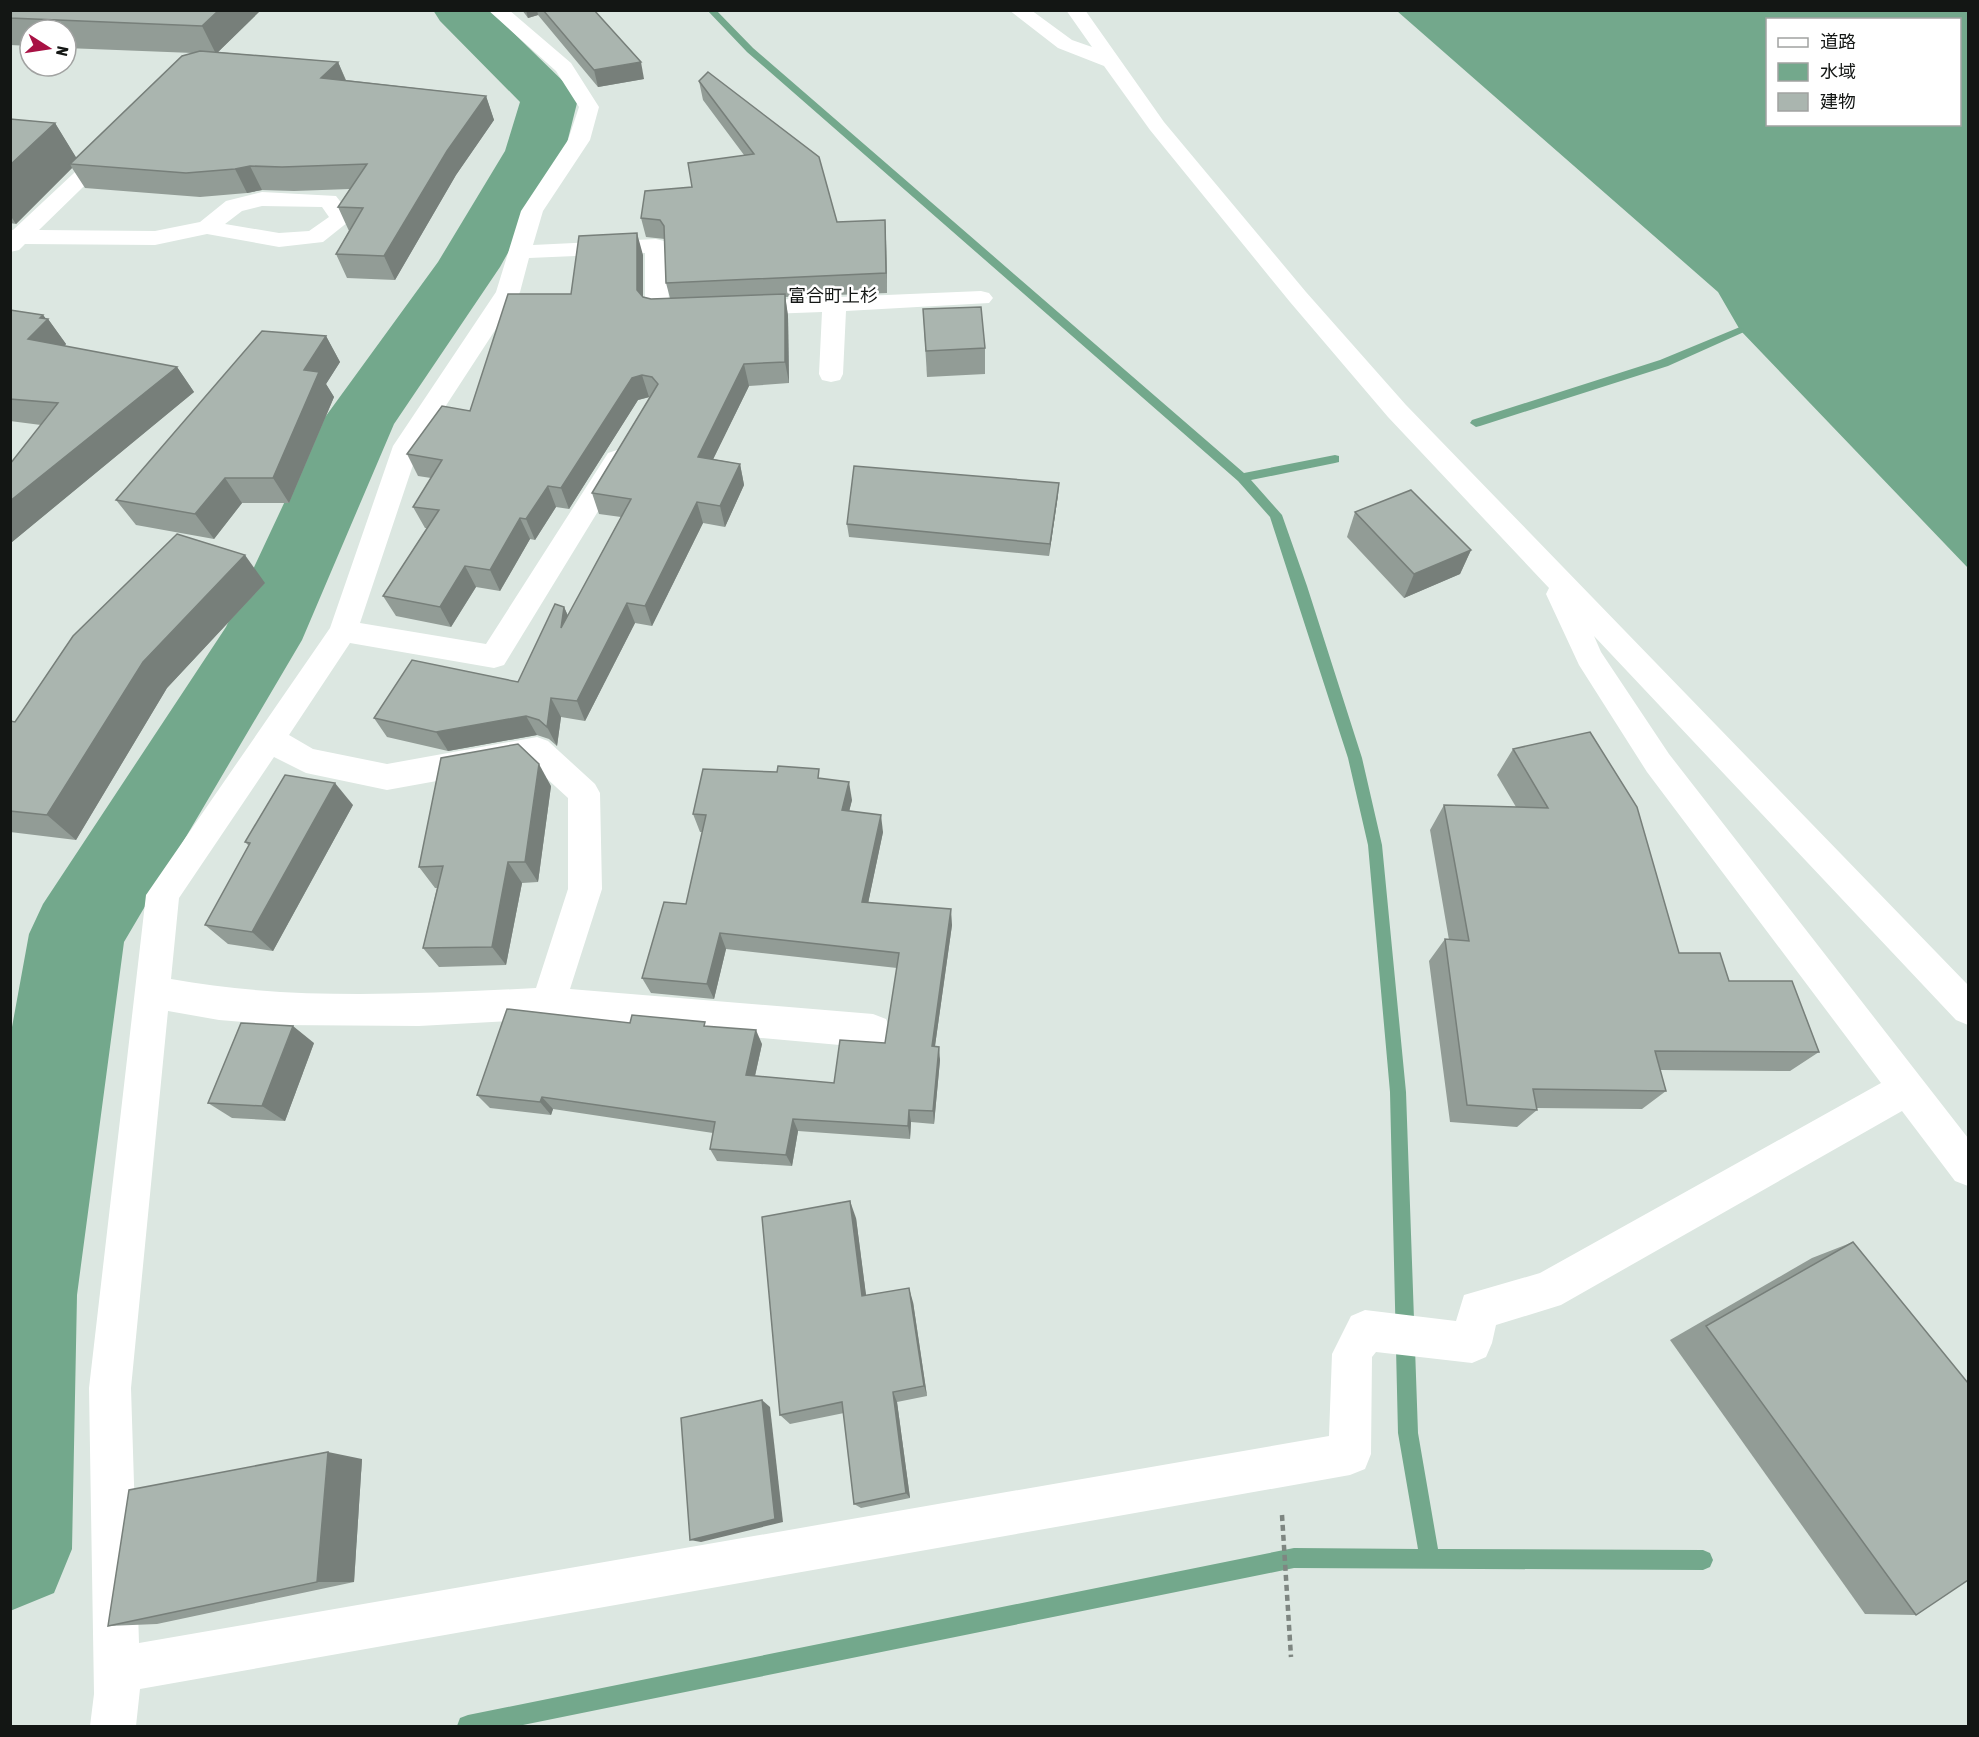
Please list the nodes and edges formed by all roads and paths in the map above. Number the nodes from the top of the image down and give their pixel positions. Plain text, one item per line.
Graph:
1 (497, 10) edge
2 (1018, 10) edge
3 (1075, 10) edge
4 (1113, 62) junction
5 (128, 132) edge
6 (207, 227) junction
7 (14, 240) edge
8 (520, 252) junction
9 (981, 298) dead end
10 (834, 304) junction
11 (831, 374) dead end
12 (631, 437) edge
13 (1500, 519) junction
14 (343, 631) junction
15 (269, 739) junction
16 (154, 992) junction
17 (548, 1003) junction
18 (1968, 1009) edge
19 (873, 1031) dead end
20 (1906, 1089) junction
21 (1968, 1168) edge
22 (1279, 1467) junction
23 (1291, 1657) dead end
24 (115, 1697) edge

1 - 8 street
2 - 4 street
3 - 4 street
4 - 13 street
5 - 7 street
6 - 6 street
6 - 7 street
8 - 10 street
8 - 14 street
9 - 10 street
10 - 11 street
12 - 14 street
13 - 18 street
13 - 20 street
14 - 15 street
15 - 16 street
15 - 17 street
16 - 17 street
16 - 24 street
17 - 19 street
20 - 21 street
20 - 22 street
22 - 23 path
22 - 24 street

